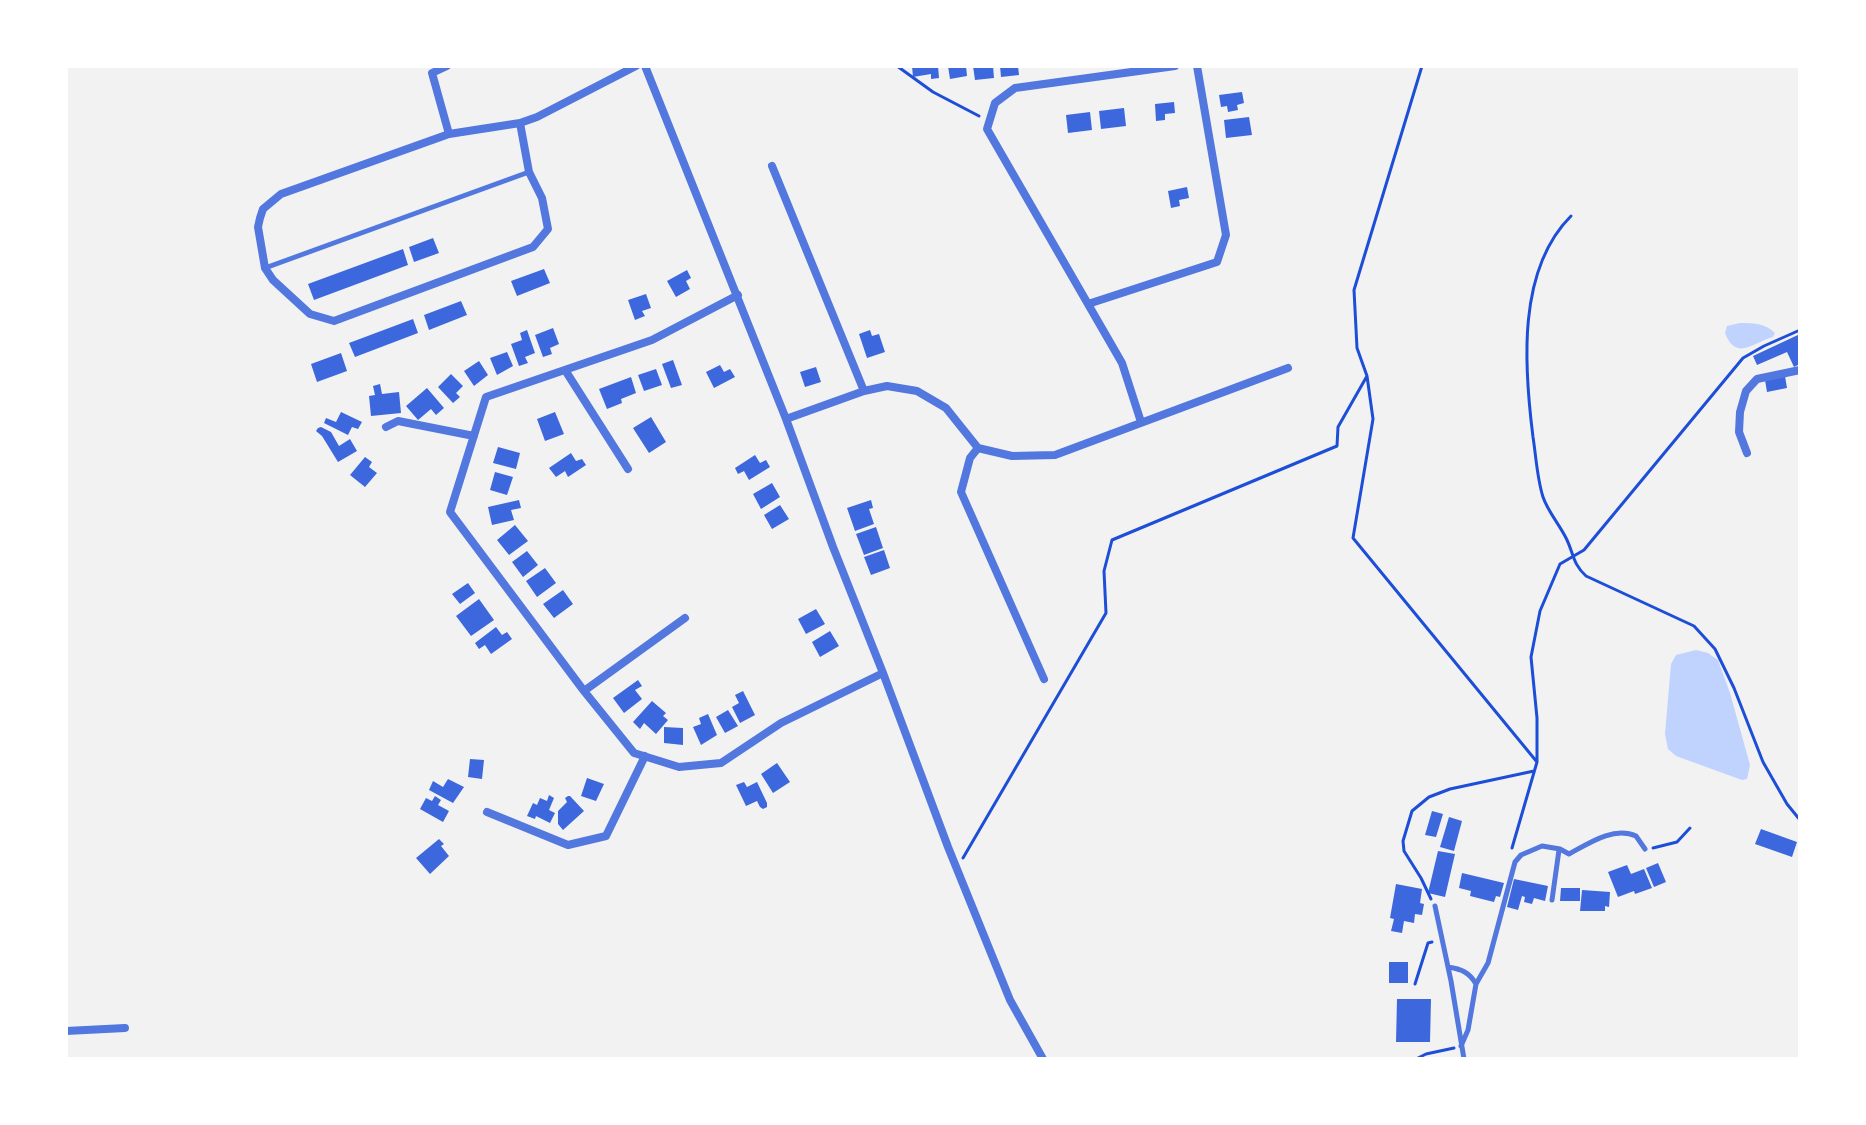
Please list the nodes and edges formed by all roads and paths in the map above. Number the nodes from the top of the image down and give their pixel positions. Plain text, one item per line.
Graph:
1 (447, 66) edge
2 (636, 66) edge
3 (645, 66) edge
4 (897, 66) edge
5 (1175, 66) edge
6 (1197, 66) edge
7 (1422, 66) edge
8 (1102, 71) edge
9 (990, 121) junction
10 (520, 123) junction
11 (449, 134) junction
12 (772, 166) dead end
13 (529, 172) junction
14 (1571, 216) dead end
15 (265, 268) junction
16 (738, 295) junction
17 (1088, 304) junction
18 (1800, 330) edge
19 (1288, 368) dead end
20 (565, 370) junction
21 (1800, 370) edge
22 (1367, 376) junction
23 (864, 391) junction
24 (786, 419) junction
25 (1141, 422) junction
26 (386, 427) dead end
27 (474, 436) junction
28 (978, 448) junction
29 (1747, 453) dead end
30 (628, 469) dead end
31 (1573, 557) junction
32 (685, 618) dead end
33 (883, 673) junction
34 (1044, 679) dead end
35 (584, 691) junction
36 (645, 756) junction
37 (1537, 762) junction
38 (1534, 771) junction
39 (487, 812) dead end
40 (1800, 820) edge
41 (1690, 828) dead end
42 (1560, 849) junction
43 (1645, 849) joint
44 (1515, 862) junction
45 (957, 869) junction
46 (1552, 900) dead end
47 (1435, 906) joint
48 (1443, 938) junction
49 (1448, 967) junction
50 (1415, 984) dead end
51 (1476, 984) junction
52 (125, 1028) dead end
53 (66, 1031) edge
54 (1461, 1046) junction
55 (1043, 1059) edge
56 (1416, 1059) edge
57 (1464, 1059) edge

1 - 11 street
2 - 10 street
3 - 16 street
4 - 9 path
5 - 8 street
6 - 17 street
7 - 22 path
8 - 9 street
9 - 17 street
10 - 11 street
10 - 13 street
11 - 15 street
12 - 23 street
13 - 15 lane
13 - 15 street
14 - 31 path
16 - 20 street
16 - 24 street
17 - 25 street
18 - 31 path
19 - 25 street
20 - 27 street
20 - 30 street
21 - 29 street
22 - 37 path
22 - 45 path
23 - 24 street
23 - 28 street
24 - 33 street
25 - 28 street
26 - 27 street
27 - 35 street
28 - 34 street
31 - 37 path
31 - 40 path
32 - 35 street
33 - 36 street
33 - 45 street
35 - 36 street
36 - 39 street
37 - 38 path
38 - 44 path
38 - 47 path
41 - 43 path
42 - 43 lane
42 - 44 lane
42 - 46 lane
44 - 51 lane
45 - 55 street
47 - 48 lane
48 - 49 lane
48 - 50 path
49 - 51 lane
49 - 54 lane
51 - 54 lane
52 - 53 street
54 - 56 path
54 - 57 lane

